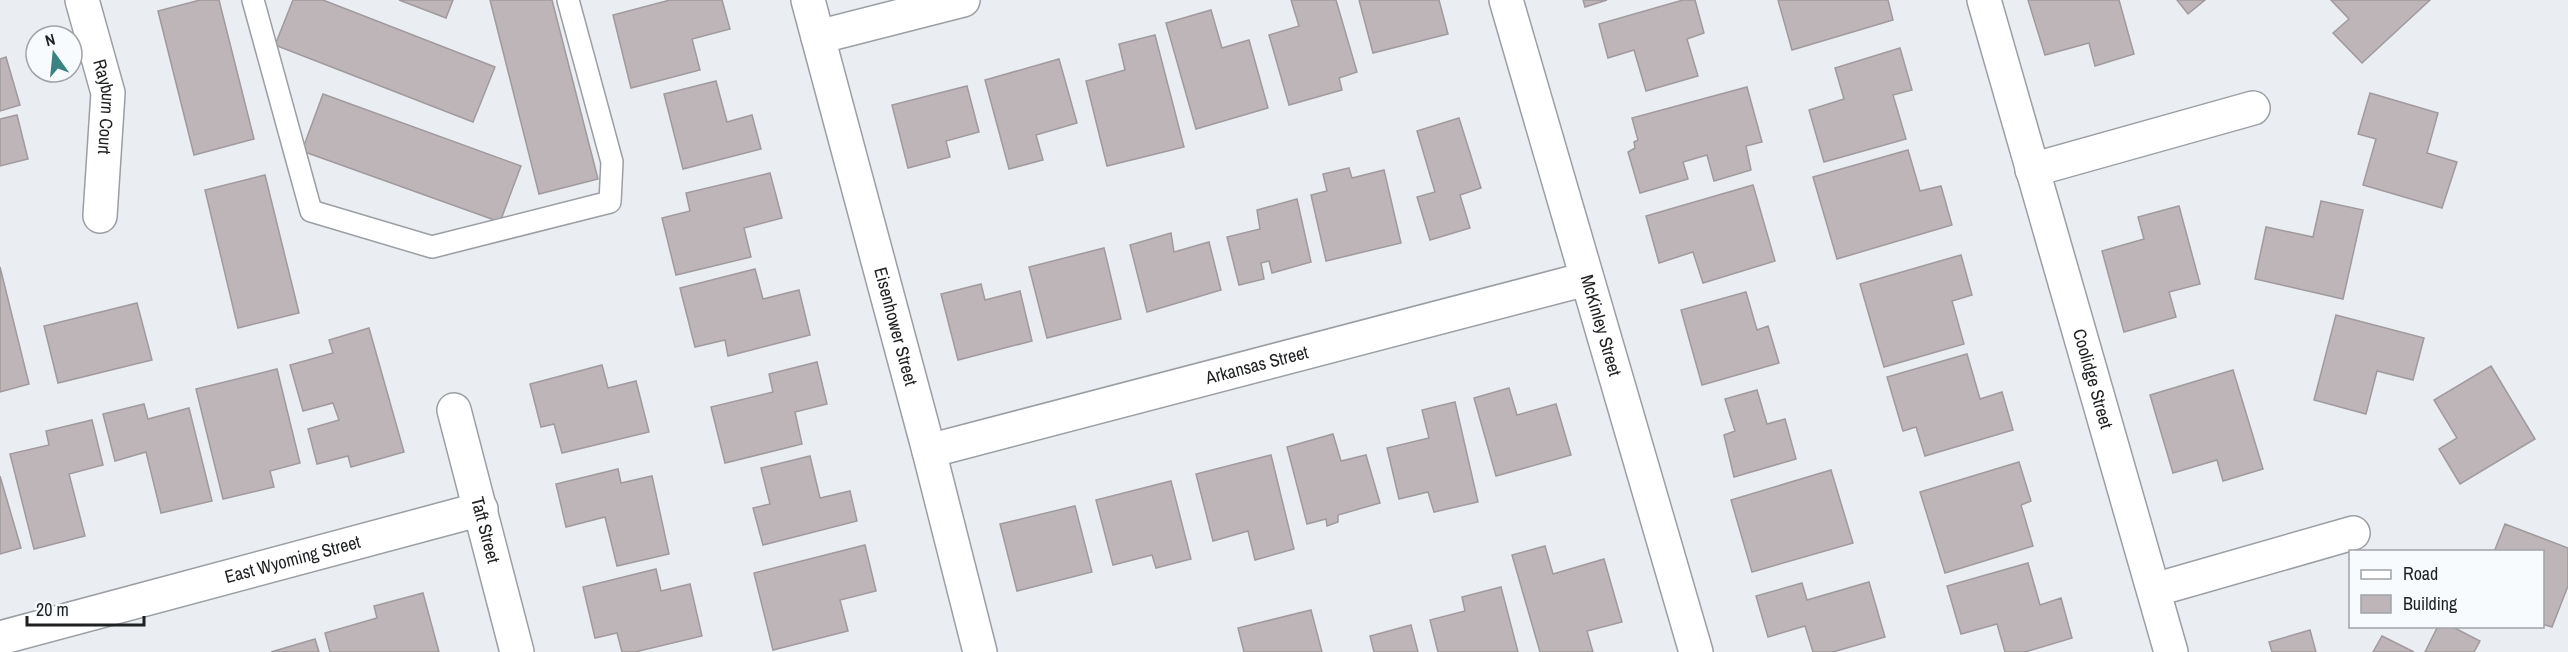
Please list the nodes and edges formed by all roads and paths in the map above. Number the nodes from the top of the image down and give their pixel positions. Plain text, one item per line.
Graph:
1 (82, 0) edge
2 (253, 0) edge
3 (568, 0) edge
4 (808, 0) edge
5 (963, 0) edge
6 (1506, 0) edge
7 (1984, 0) edge
8 (818, 37) junction
9 (2253, 108) dead end
10 (2032, 170) junction
11 (100, 216) dead end
12 (1586, 279) junction
13 (454, 410) dead end
14 (929, 451) junction
15 (481, 509) junction
16 (2353, 533) dead end
17 (2154, 590) junction
18 (0, 638) edge
19 (517, 652) edge
20 (980, 652) edge
21 (1696, 652) edge
22 (2171, 652) edge

1 - 11 street, Rayburn Court
2 - 3 lane
4 - 8 street, Eisenhower Street
5 - 8 street
6 - 12 street, McKinley Street
7 - 10 street, Coolidge Street
8 - 14 street, Eisenhower Street
9 - 10 street
10 - 17 street, Coolidge Street
12 - 14 street, Arkansas Street
12 - 21 street, McKinley Street
13 - 15 street, Taft Street
14 - 20 street, Eisenhower Street
15 - 18 street, East Wyoming Street
15 - 19 street, Taft Street
16 - 17 street
17 - 22 street, Coolidge Street

